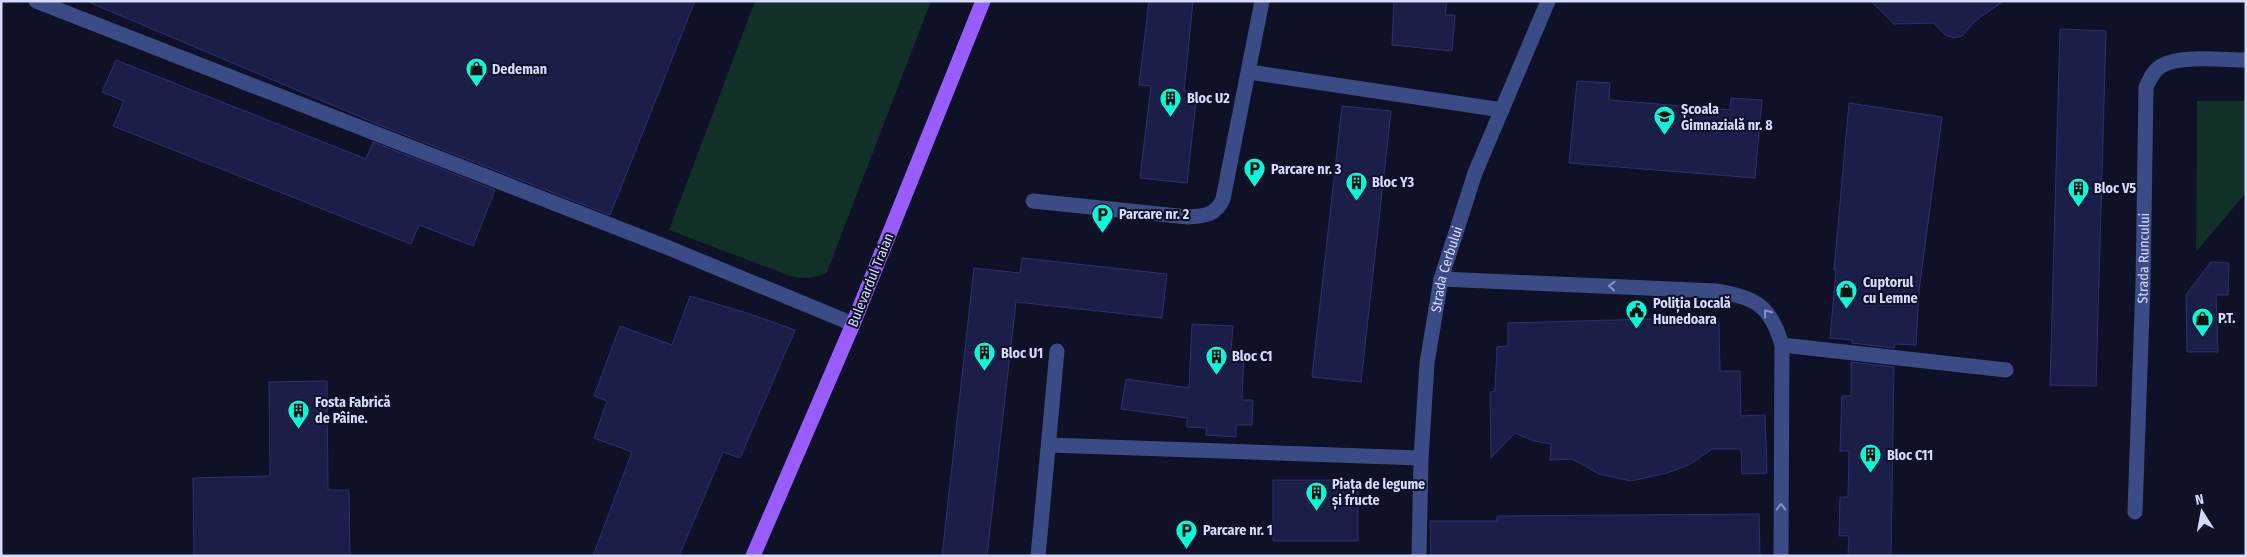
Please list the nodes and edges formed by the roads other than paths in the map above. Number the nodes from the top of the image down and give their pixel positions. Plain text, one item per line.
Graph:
1 (36, 1) edge
2 (983, 1) edge
3 (1262, 1) edge
4 (1548, 1) edge
5 (2246, 60) edge
6 (1249, 72) junction
7 (1502, 110) junction
8 (1033, 201) dead end
9 (1441, 280) junction
10 (854, 324) junction
11 (1782, 345) junction
12 (1057, 351) dead end
13 (2006, 370) dead end
14 (1049, 445) junction
15 (1421, 458) junction
16 (2135, 512) dead end
17 (753, 556) edge
18 (1038, 556) edge
19 (1419, 556) edge
20 (1781, 556) edge

1 - 10 street
2 - 10 main road, Bulevardul Traian
3 - 6 street
4 - 7 street, Strada Cerbului
5 - 16 street, Strada Runcului
6 - 7 street
6 - 8 street
7 - 9 street, Strada Cerbului
11 -> 9 street
9 - 15 street, Strada Cerbului
10 - 17 main road, Bulevardul Traian
11 - 13 street
20 -> 11 street
12 - 14 street
14 - 15 street
14 - 18 street
15 - 19 street, Strada Cerbului

